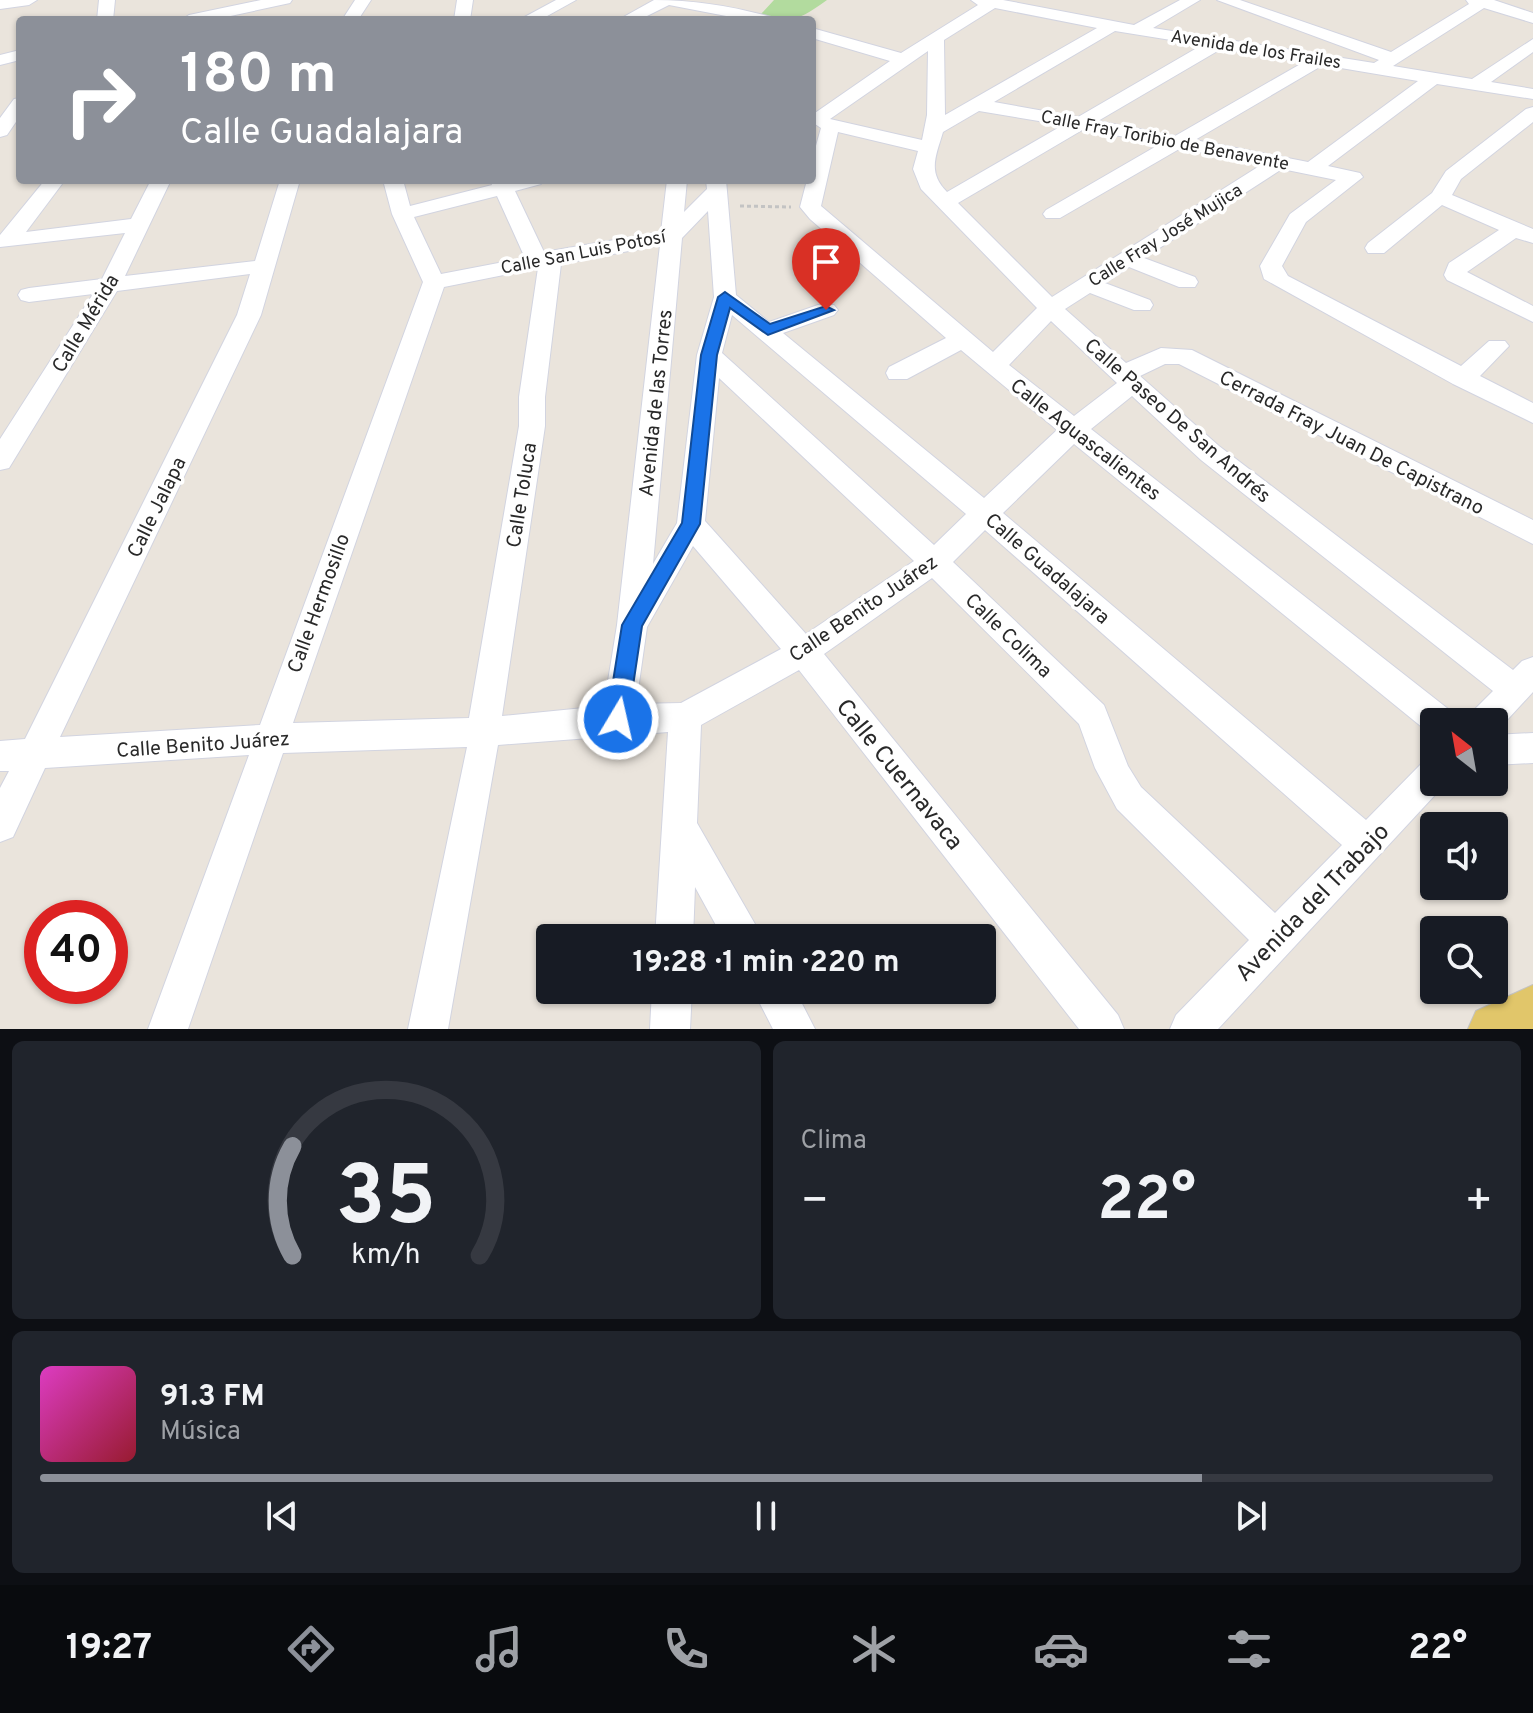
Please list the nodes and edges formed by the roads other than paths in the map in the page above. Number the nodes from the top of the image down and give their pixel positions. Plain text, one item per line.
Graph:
1 (29, 0) edge
2 (568, 0) edge
3 (667, 0) edge
4 (1192, 0) edge
5 (1225, 0) edge
6 (1481, 0) edge
7 (986, 1) edge
8 (276, 2) edge
9 (1020, 3) edge
10 (0, 4) edge
11 (238, 5) edge
12 (695, 9) edge
13 (728, 10) edge
14 (202, 16) edge
15 (261, 16) edge
16 (535, 16) edge
17 (634, 16) edge
18 (750, 16) edge
19 (1533, 18) edge
20 (1112, 26) junction
21 (1136, 30) junction
22 (816, 34) edge
23 (936, 38) junction
24 (1218, 43) junction
25 (1533, 44) edge
26 (903, 59) junction
27 (1320, 60) junction
28 (1385, 63) junction
29 (1433, 78) junction
30 (1475, 85) junction
31 (1533, 94) edge
32 (976, 105) junction
33 (16, 109) edge
34 (1532, 115) edge
35 (825, 121) junction
36 (1082, 123) junction
37 (0, 131) edge
38 (930, 138) junction
39 (1180, 142) junction
40 (1279, 162) junction
41 (1311, 169) junction
42 (816, 173) edge
43 (52, 184) edge
44 (159, 184) edge
45 (289, 184) edge
46 (394, 184) edge
47 (502, 184) edge
48 (677, 184) edge
49 (814, 184) edge
50 (716, 192) edge
51 (1440, 197) junction
52 (945, 202) junction
53 (402, 214) junction
54 (1053, 214) dead end
55 (138, 225) junction
56 (1524, 233) edge
57 (672, 236) junction
58 (4, 240) edge
59 (1376, 248) dead end
60 (544, 258) junction
61 (1128, 259) junction
62 (264, 266) junction
63 (434, 282) junction
64 (1187, 282) dead end
65 (111, 283) junction
66 (1088, 284) junction
67 (29, 295) dead end
68 (725, 297) junction
69 (1142, 305) dead end
70 (1050, 308) junction
71 (826, 310) dead end
72 (1533, 315) edge
73 (768, 330) junction
74 (965, 338) junction
75 (1497, 346) dead end
76 (1171, 354) joint
77 (709, 355) junction
78 (994, 366) junction
79 (898, 373) dead end
80 (1462, 378) junction
81 (1128, 379) junction
82 (1533, 414) edge
83 (1075, 428) junction
84 (0, 461) edge
85 (986, 515) junction
86 (691, 524) junction
87 (1533, 533) edge
88 (934, 562) junction
89 (632, 625) junction
90 (803, 652) junction
91 (1524, 680) edge
92 (1423, 708) edge
93 (1497, 708) edge
94 (685, 717) junction
95 (618, 719) junction
96 (269, 739) junction
97 (483, 740) junction
98 (1533, 748) edge
99 (1508, 749) edge
100 (36, 755) junction
101 (0, 756) edge
102 (1420, 789) edge
103 (0, 825) edge
104 (679, 825) junction
105 (1367, 844) junction
106 (675, 924) edge
107 (736, 924) edge
108 (1275, 939) junction
109 (671, 1004) edge
110 (781, 1004) edge
111 (1533, 1011) edge
112 (168, 1029) edge
113 (428, 1029) edge
114 (670, 1029) edge
115 (795, 1029) edge
116 (1104, 1029) edge
117 (1190, 1029) edge
118 (1494, 1029) edge

1 - 10 street
2 - 16 street
3 - 12 street
3 - 17 street
4 - 21 street
5 - 28 street
6 - 19 street
6 - 28 street
7 - 9 street, Avenida de los Frailes
7 - 23 street
8 - 11 street
8 - 15 street
9 - 20 street, Avenida de los Frailes
11 - 14 street
12 - 13 street
13 - 18 street
20 - 21 street, Avenida de los Frailes
20 - 32 street
21 - 24 street, Avenida de los Frailes
22 - 26 street
23 - 26 street
23 - 38 street, Calle Paseo De San Andrés
24 - 27 street, Avenida de los Frailes
24 - 36 street
25 - 30 street
26 - 35 street
27 - 28 street, Avenida de los Frailes
27 - 39 street
28 - 29 street, Avenida de los Frailes
29 - 30 street, Avenida de los Frailes
29 - 41 street
30 - 31 street, Avenida de los Frailes
32 - 36 street, Calle Fray Toribio de Benavente
32 - 38 street
33 - 37 street
34 - 51 street
35 - 38 street
35 - 42 street, Calle Aguascalientes
36 - 39 street, Calle Fray Toribio de Benavente
36 - 52 street
38 - 52 street, Calle Paseo De San Andrés
39 - 40 street, Calle Fray Toribio de Benavente
39 - 54 street
40 - 41 street, Calle Fray Toribio de Benavente
40 - 61 street, Calle Fray José Mujica
41 - 80 street, Calle Fray Toribio de Benavente
43 - 58 street
44 - 55 street, Calle Mérida
45 - 62 street, Calle Jalapa
46 - 53 street
47 - 53 street
47 - 60 street
48 - 57 street, Avenida de las Torres
49 - 74 street, Calle Aguascalientes
50 - 57 street, Calle San Luis Potosí
50 - 68 street, Avenida de las Torres
51 - 56 street
51 - 59 street
52 - 70 street, Calle Paseo De San Andrés
53 - 63 street
55 - 58 street
55 - 65 street, Calle Mérida
56 - 72 street
57 - 60 street, Calle San Luis Potosí
57 - 89 street, Avenida de las Torres
60 - 63 street, Calle San Luis Potosí
60 - 97 street, Calle Toluca
61 - 64 street
61 - 66 street, Calle Fray José Mujica
62 - 65 street
62 - 100 street, Calle Jalapa
63 - 96 street, Calle Hermosillo
65 - 67 street
65 - 84 street, Calle Mérida
66 - 69 street
66 - 70 street, Calle Fray José Mujica
68 - 73 street, Calle Guadalajara
68 - 77 street, Avenida de las Torres
70 - 78 street, Calle Fray José Mujica
70 - 81 street, Calle Paseo De San Andrés
71 - 73 street
73 - 85 street, Calle Guadalajara
74 - 78 street, Calle Aguascalientes
74 - 79 street
75 - 80 street
76 - 81 street, Calle Benito Juárez
76 - 87 street, Cerrada Fray Juan De Capistrano
77 - 86 street, Avenida de las Torres
77 - 88 street, Calle Colima
78 - 83 street, Calle Aguascalientes
80 - 82 street
81 - 83 street, Calle Benito Juárez
81 - 91 street, Calle Paseo De San Andrés
83 - 85 street, Calle Benito Juárez
83 - 92 street, Calle Aguascalientes
85 - 88 street, Calle Benito Juárez
85 - 105 street, Calle Guadalajara
86 - 89 street, Avenida de las Torres
86 - 90 street, Calle Cuernavaca
88 - 90 street, Calle Benito Juárez
88 - 108 street, Calle Colima
89 - 95 street, Avenida de las Torres
90 - 94 street, Calle Benito Juárez
90 - 116 street, Calle Cuernavaca
91 - 93 street
94 - 95 street, Calle Benito Juárez
94 - 104 street
95 - 97 street, Calle Benito Juárez
96 - 97 street, Calle Benito Juárez
96 - 100 street, Calle Benito Juárez
96 - 112 street, Calle Hermosillo
97 - 113 street, Calle Toluca
98 - 99 street
100 - 101 street, Calle Benito Juárez
100 - 103 street, Calle Jalapa
102 - 105 street, Avenida del Trabajo
104 - 106 street
104 - 107 street
105 - 108 street, Avenida del Trabajo
108 - 117 street, Avenida del Trabajo
109 - 114 street
110 - 115 street
111 - 118 main road

